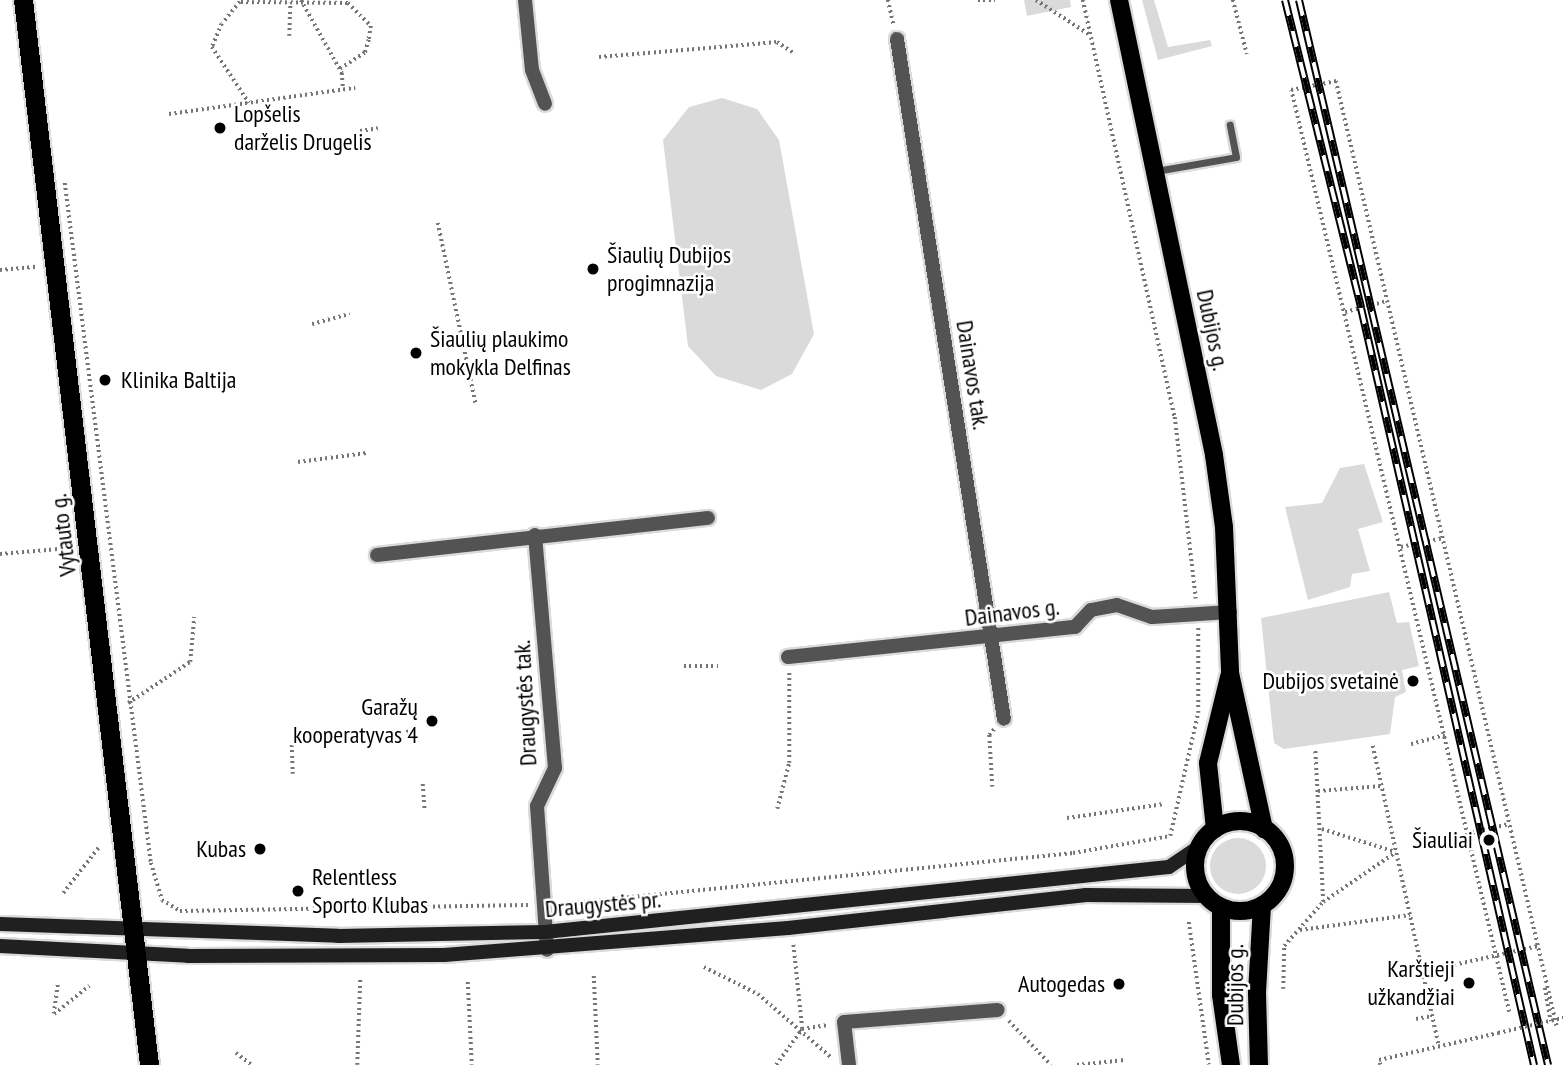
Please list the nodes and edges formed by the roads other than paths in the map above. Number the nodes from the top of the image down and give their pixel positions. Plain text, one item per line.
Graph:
1 (23, 0) edge
2 (525, 0) edge
3 (1118, 0) edge
4 (897, 39) road end
5 (545, 104) dead end
6 (1230, 125) dead end
7 (1155, 172) junction
8 (708, 518) dead end
9 (535, 535) junction
10 (377, 555) dead end
11 (1230, 612) junction
12 (992, 638) junction
13 (788, 657) road end
14 (1230, 673) junction
15 (1004, 719) road end
16 (1264, 828) junction
17 (1215, 829) junction
18 (1200, 846) junction
19 (1214, 902) junction
20 (1262, 905) junction
21 (0, 924) edge
22 (132, 929) junction
23 (545, 932) junction
24 (0, 946) edge
25 (547, 950) junction
26 (135, 955) junction
27 (998, 1010) road end
28 (149, 1065) edge
29 (849, 1065) edge
30 (1231, 1065) edge
31 (1259, 1065) edge

1 - 22 highway, Vytauto g.
2 - 5 street
3 - 7 main road, Dubijos g.
4 - 12 street, Dainavos tak.
6 - 7 lane
7 - 11 main road, Dubijos g.
8 - 9 street
9 - 10 street
9 - 23 street, Draugystės tak.
11 - 12 street, Dainavos g.
11 - 14 main road, Dubijos g.
12 - 13 street, Dainavos g.
12 - 15 street, Dainavos tak.
14 - 16 main road, Dubijos g.
14 - 17 main road, Dubijos g.
16 - 17 main road
16 - 20 main road
17 - 18 main road
18 - 19 main road
18 - 23 main road, Draugystės pr.
19 - 20 main road
19 - 25 main road, Draugystės pr.
19 - 30 main road, Dubijos g.
20 - 31 main road, Dubijos g.
21 - 22 main road, Draugystės pr.
22 - 23 main road, Draugystės pr.
22 - 26 highway, Vytauto g.
23 - 25 street, Draugystės tak.
24 - 26 main road, Draugystės pr.
25 - 26 main road, Draugystės pr.
26 - 28 highway, Vytauto g.
27 - 29 street

